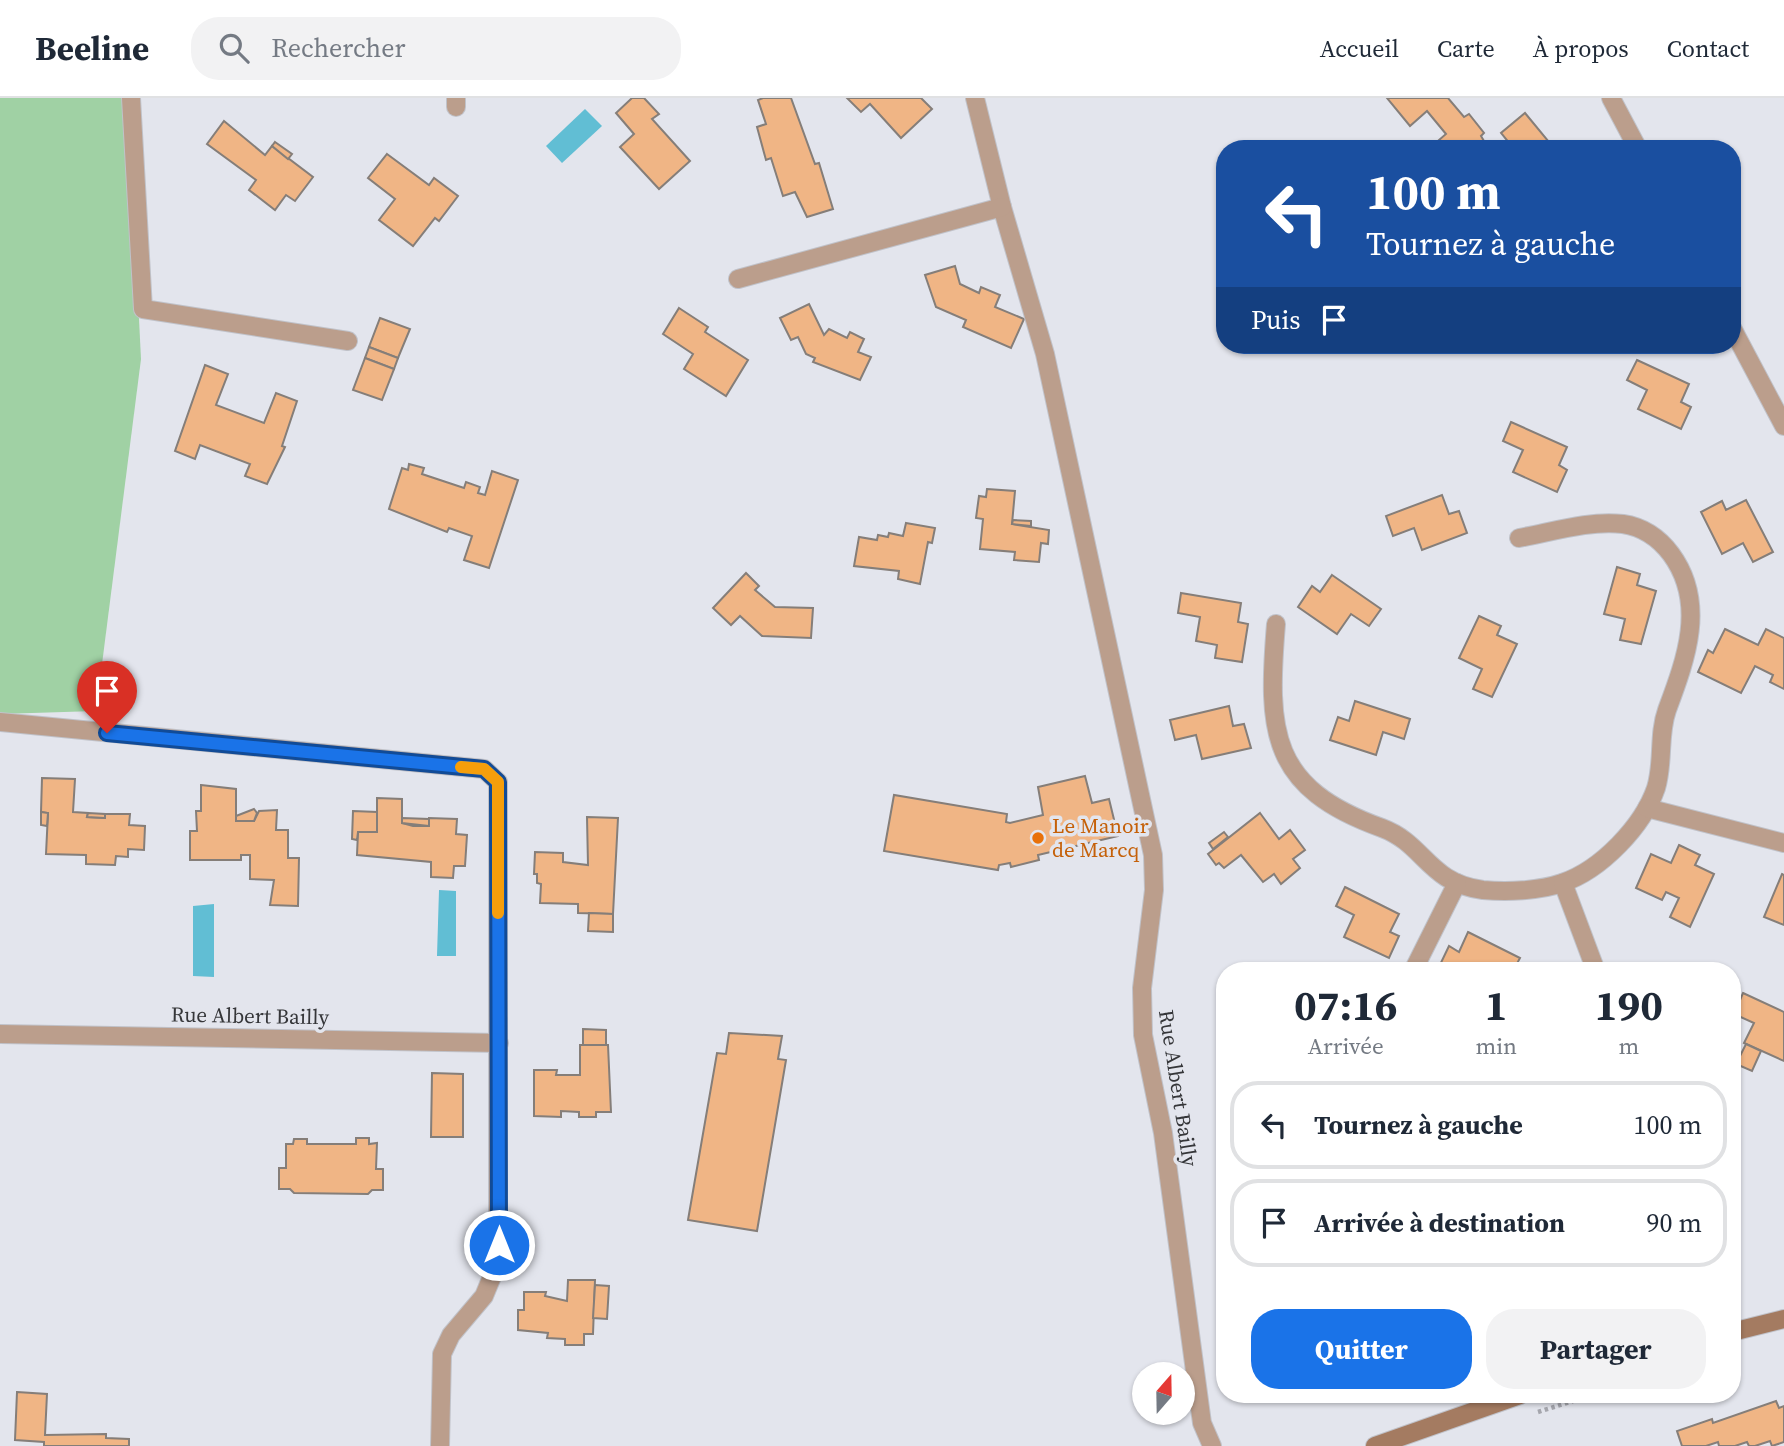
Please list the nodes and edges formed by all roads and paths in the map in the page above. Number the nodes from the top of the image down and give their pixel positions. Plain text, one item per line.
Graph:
1 (131, 98) edge
2 (975, 98) edge
3 (1611, 98) edge
4 (1633, 140) edge
5 (1002, 207) junction
6 (738, 279) dead end
7 (348, 341) dead end
8 (1741, 345) edge
9 (1784, 426) edge
10 (1519, 538) dead end
11 (1276, 624) dead end
12 (0, 722) edge
13 (1647, 808) junction
14 (1784, 843) edge
15 (1457, 883) junction
16 (1563, 883) junction
17 (1418, 962) edge
18 (1593, 962) edge
19 (0, 1034) edge
20 (499, 1043) junction
21 (1784, 1319) edge
22 (1741, 1330) edge
23 (1497, 1403) edge
24 (440, 1446) edge
25 (1212, 1446) edge
26 (1375, 1446) edge

1 - 7 street
2 - 5 street, Rue Albert Bailly
3 - 4 street
5 - 6 street
5 - 25 street, Rue Albert Bailly
8 - 9 street
10 - 13 street
11 - 15 street
12 - 20 street
13 - 14 street
13 - 16 street
15 - 16 street
15 - 17 street
16 - 18 street
19 - 20 street, Rue Albert Bailly
20 - 24 street
21 - 22 main road
23 - 26 main road

